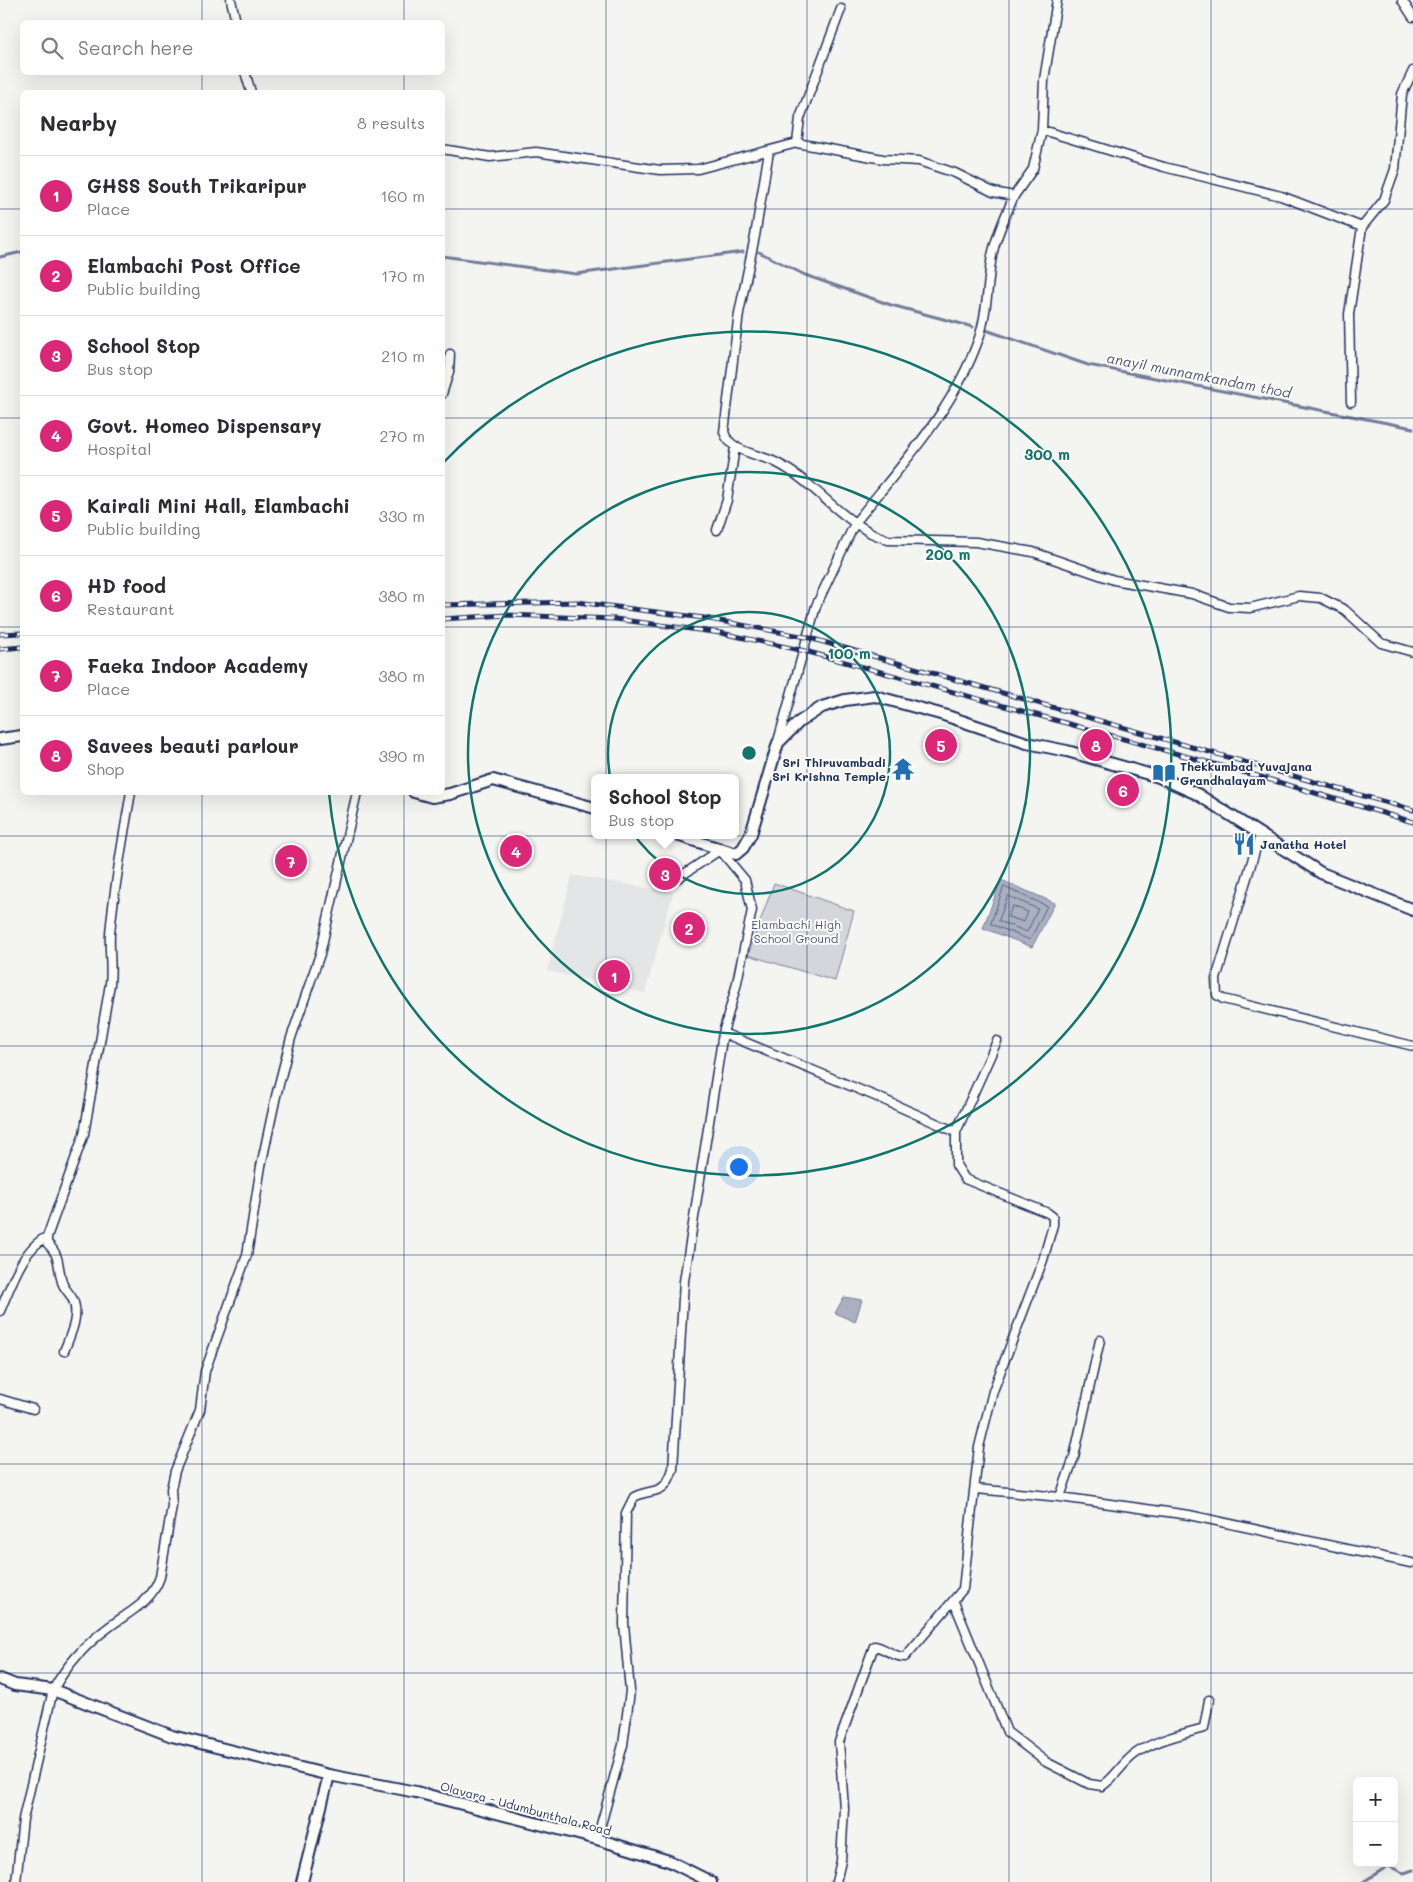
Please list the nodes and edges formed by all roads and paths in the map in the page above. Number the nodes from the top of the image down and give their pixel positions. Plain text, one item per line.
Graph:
1 (231, 0) edge
2 (1057, 0) edge
3 (1402, 0) edge
4 (842, 9) dead end
5 (1413, 17) edge
6 (236, 20) edge
7 (1413, 71) edge
8 (246, 75) edge
9 (250, 90) edge
10 (1042, 130) junction
11 (797, 143) junction
12 (445, 150) edge
13 (769, 151) junction
14 (1014, 196) junction
15 (1362, 227) junction
16 (450, 354) dead end
17 (445, 385) edge
18 (1351, 402) dead end
19 (735, 448) junction
20 (855, 523) junction
21 (717, 530) dead end
22 (1413, 652) edge
23 (20, 736) edge
24 (1, 737) edge
25 (778, 743) junction
26 (131, 795) edge
27 (356, 795) edge
28 (425, 795) edge
29 (444, 795) edge
30 (445, 795) edge
31 (591, 807) edge
32 (1260, 835) junction
33 (688, 839) edge
34 (720, 850) junction
35 (678, 878) dead end
36 (1413, 910) edge
37 (723, 1034) junction
38 (997, 1041) dead end
39 (1413, 1046) edge
40 (956, 1132) junction
41 (47, 1237) junction
42 (0, 1311) edge
43 (1100, 1340) dead end
44 (64, 1351) dead end
45 (0, 1399) edge
46 (33, 1408) dead end
47 (976, 1489) junction
48 (1060, 1497) junction
49 (1411, 1563) dead end
50 (954, 1602) junction
51 (0, 1679) edge
52 (54, 1690) junction
53 (1209, 1700) dead end
54 (329, 1775) junction
55 (597, 1839) junction
56 (16, 1882) edge
57 (302, 1882) edge
58 (710, 1882) edge
59 (836, 1882) edge

1 - 6 street
2 - 10 street
3 - 5 street
4 - 11 street
7 - 15 street
8 - 9 street
10 - 14 street
10 - 15 street
11 - 13 street
11 - 14 street
12 - 13 street
13 - 19 street
14 - 20 street
15 - 18 street
16 - 17 street
19 - 20 street
19 - 21 street
20 - 22 street
20 - 25 street
23 - 24 main road
25 - 32 main road
25 - 34 main road
26 - 41 street
27 - 52 street
28 - 29 main road
30 - 31 main road
32 - 36 main road
32 - 39 street
33 - 34 main road
34 - 35 street
34 - 37 street
37 - 40 street
37 - 55 street
38 - 40 street
40 - 47 street
41 - 42 street
41 - 44 street
43 - 48 street
45 - 46 street
47 - 48 street
47 - 50 street
48 - 49 street
50 - 53 street
50 - 59 street
51 - 52 main road, Olavara - Udumbunthala Road
52 - 54 main road, Olavara - Udumbunthala Road
52 - 56 street
54 - 55 main road, Olavara - Udumbunthala Road
54 - 57 main road
55 - 58 main road, Olavara - Udumbunthala Road

